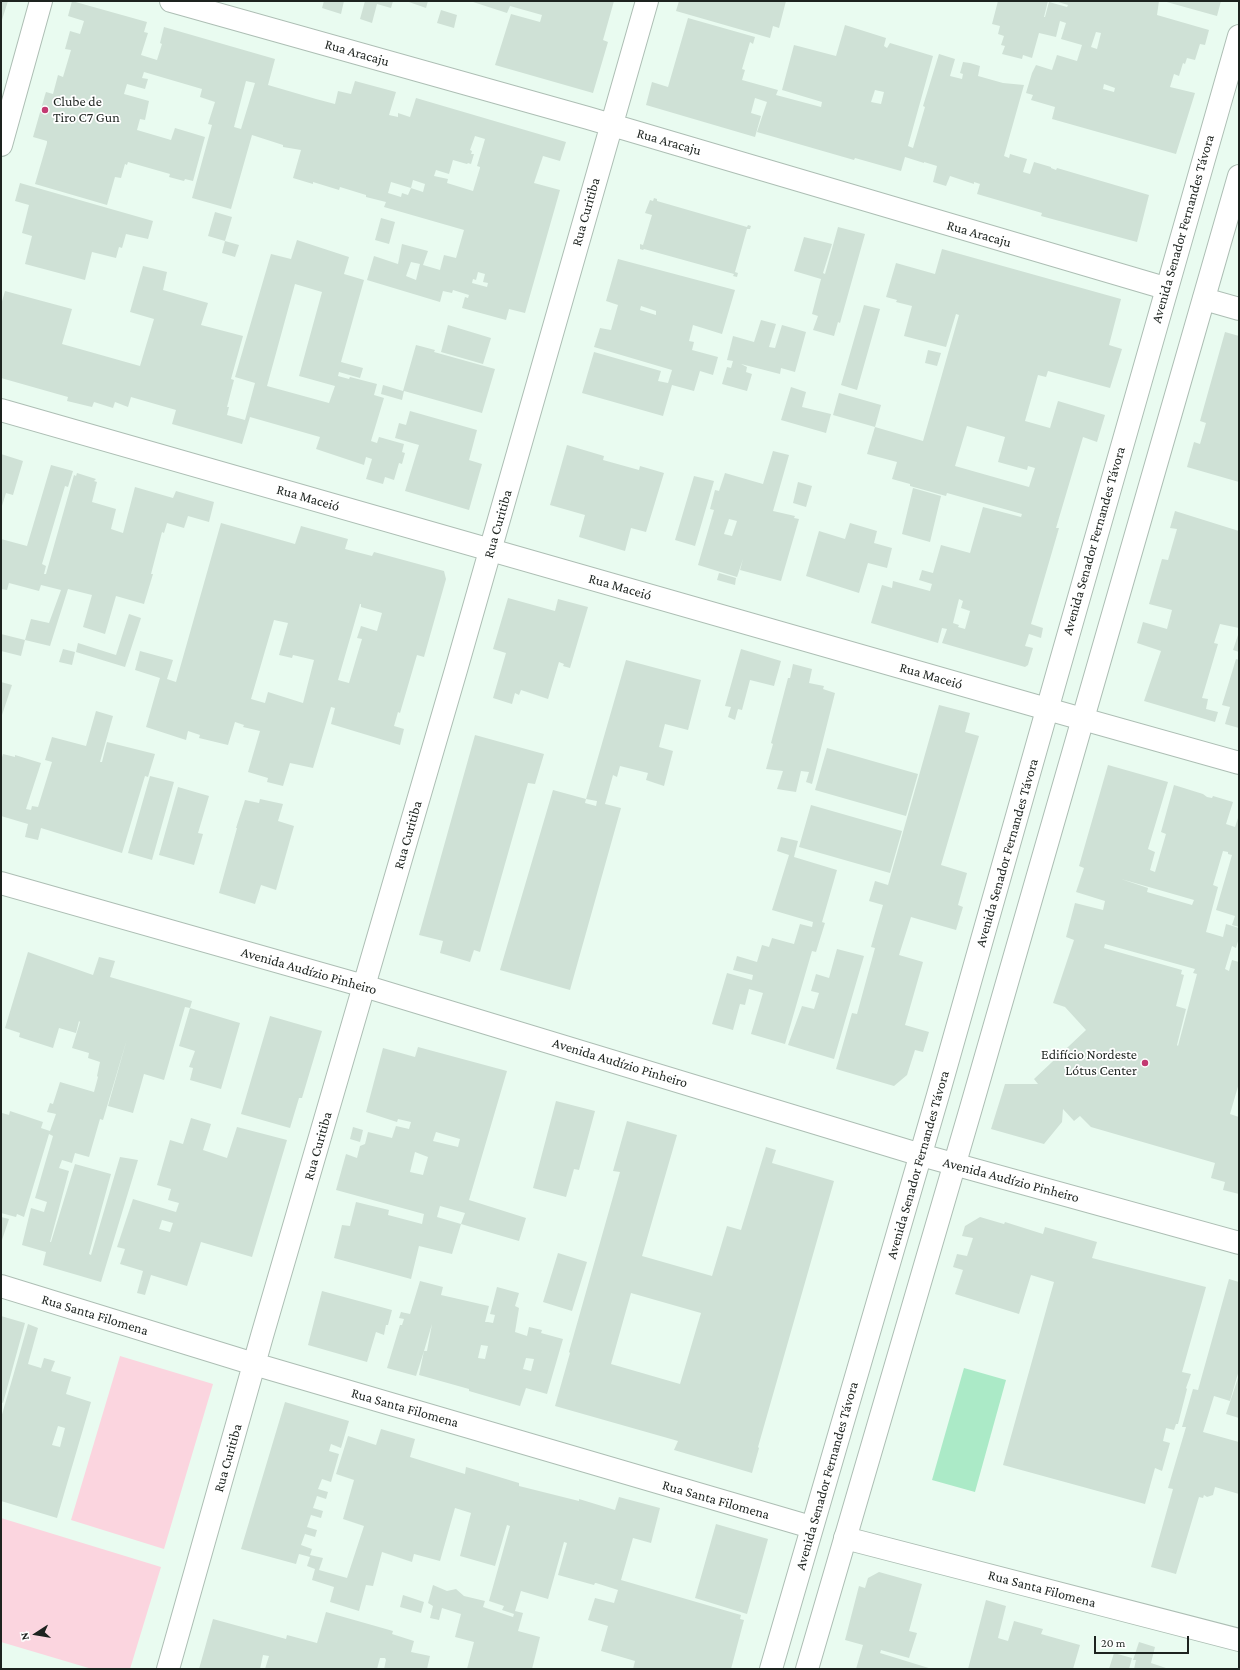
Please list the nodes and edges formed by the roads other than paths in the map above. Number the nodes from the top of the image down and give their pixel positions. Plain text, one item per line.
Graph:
1 (41, 1) edge
2 (171, 1) edge
3 (647, 1) edge
4 (1239, 36) edge
5 (611, 125) junction
6 (1, 145) edge
7 (1239, 176) edge
8 (1165, 288) junction
9 (1204, 299) junction
10 (1239, 309) edge
11 (1, 410) edge
12 (491, 550) junction
13 (1047, 709) junction
14 (1083, 718) junction
15 (1239, 763) edge
16 (1, 883) edge
17 (364, 986) junction
18 (921, 1155) junction
19 (954, 1164) junction
20 (1239, 1243) edge
21 (1, 1286) edge
22 (254, 1364) junction
23 (811, 1528) junction
24 (845, 1538) junction
25 (1239, 1640) edge
26 (168, 1669) edge
27 (771, 1669) edge
28 (807, 1669) edge

1 - 6 street
2 - 5 street, Rua Aracaju
3 - 5 street, Rua Curitiba
4 - 8 street, Avenida Senador Fernandes Távora
5 - 8 street, Rua Aracaju
5 - 12 street, Rua Curitiba
7 - 9 street
8 - 13 street, Avenida Senador Fernandes Távora
9 - 10 street
9 - 14 street
11 - 12 street, Rua Maceió
12 - 13 street, Rua Maceió
12 - 17 street, Rua Curitiba
13 - 14 street, Rua Maceió
13 - 18 street, Avenida Senador Fernandes Távora
14 - 15 street, Rua Maceió
14 - 19 street
16 - 17 street, Avenida Audízio Pinheiro
17 - 18 street, Avenida Audízio Pinheiro
17 - 22 street, Rua Curitiba
18 - 19 street, Avenida Audízio Pinheiro
18 - 23 street, Avenida Senador Fernandes Távora
19 - 20 street, Avenida Audízio Pinheiro
19 - 24 street
21 - 22 street, Rua Santa Filomena
22 - 23 street, Rua Santa Filomena
22 - 26 street, Rua Curitiba
23 - 27 street, Avenida Senador Fernandes Távora
24 - 25 street, Rua Santa Filomena
24 - 28 street

